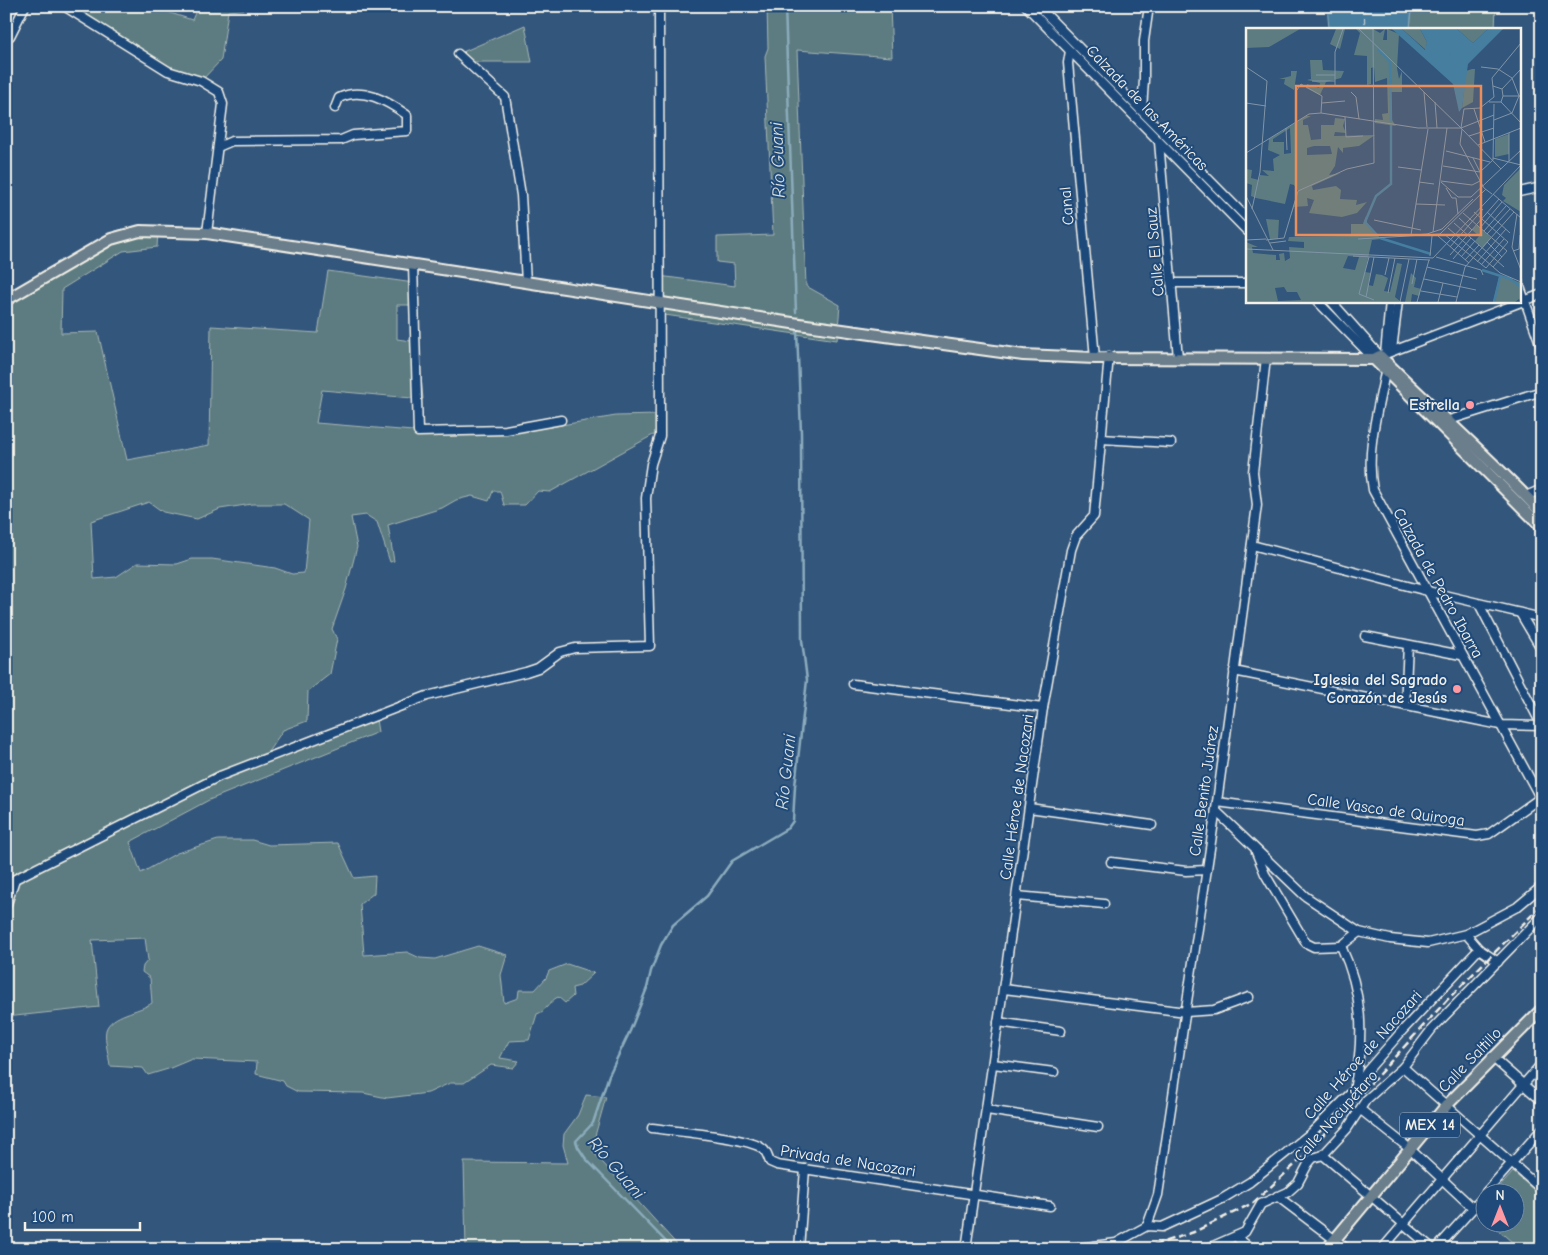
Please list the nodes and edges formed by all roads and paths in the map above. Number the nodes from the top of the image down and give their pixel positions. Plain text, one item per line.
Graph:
1 (25, 6) edge
2 (64, 6) edge
3 (659, 6) edge
4 (1026, 6) edge
5 (1038, 6) edge
6 (1149, 6) edge
7 (10, 36) dead end
8 (1070, 51) junction
9 (458, 54) dead end
10 (335, 108) dead end
11 (1142, 110) junction
12 (1166, 136) junction
13 (1158, 142) junction
14 (218, 147) junction
15 (1542, 187) edge
16 (1520, 192) edge
17 (1246, 217) edge
18 (1246, 230) edge
19 (207, 233) junction
20 (413, 265) junction
21 (526, 282) junction
22 (1171, 283) junction
23 (1246, 283) edge
24 (1520, 287) edge
25 (1542, 294) edge
26 (6, 300) edge
27 (1525, 300) junction
28 (659, 302) junction
29 (1318, 302) edge
30 (1332, 302) edge
31 (1390, 302) edge
32 (1398, 302) edge
33 (1542, 349) edge
34 (1109, 356) junction
35 (1095, 358) junction
36 (1178, 358) junction
37 (1266, 358) junction
38 (1384, 359) junction
39 (1542, 391) edge
40 (561, 420) dead end
41 (1442, 423) junction
42 (1101, 440) junction
43 (1171, 443) dead end
44 (1510, 478) junction
45 (1499, 486) junction
46 (1542, 488) edge
47 (1526, 496) junction
48 (1542, 512) edge
49 (1542, 527) edge
50 (1252, 545) junction
51 (1427, 592) junction
52 (1479, 604) junction
53 (1520, 613) junction
54 (1542, 618) edge
55 (1365, 636) dead end
56 (1408, 645) junction
57 (1542, 650) edge
58 (1461, 655) junction
59 (1234, 671) junction
60 (853, 684) dead end
61 (1405, 706) junction
62 (1043, 708) junction
63 (1500, 725) junction
64 (1542, 726) edge
65 (1541, 800) edge
66 (1217, 802) junction
67 (1029, 808) junction
68 (1216, 811) junction
69 (1152, 824) dead end
70 (1255, 850) junction
71 (1111, 862) dead end
72 (1207, 870) junction
73 (1542, 886) edge
74 (1017, 896) junction
75 (1104, 904) dead end
76 (6, 907) edge
77 (1542, 916) edge
78 (1359, 932) junction
79 (1466, 934) junction
80 (1341, 946) junction
81 (1479, 949) junction
82 (1498, 962) junction
83 (1004, 988) junction
84 (1249, 997) dead end
85 (1542, 1009) edge
86 (1186, 1012) junction
87 (998, 1022) junction
88 (1061, 1031) dead end
89 (1492, 1057) junction
90 (1542, 1063) edge
91 (993, 1064) junction
92 (1403, 1067) junction
93 (1054, 1072) dead end
94 (1523, 1084) junction
95 (1355, 1090) junction
96 (1542, 1101) edge
97 (1446, 1106) junction
98 (987, 1110) junction
99 (1361, 1110) junction
100 (1098, 1127) dead end
101 (652, 1128) dead end
102 (1542, 1129) edge
103 (1480, 1137) junction
104 (1410, 1149) junction
105 (1323, 1155) junction
106 (1511, 1164) junction
107 (805, 1169) junction
108 (1443, 1180) junction
109 (1495, 1182) edge
110 (1542, 1190) edge
111 (1372, 1195) junction
112 (974, 1196) junction
113 (1277, 1196) junction
114 (1476, 1205) edge
115 (1050, 1206) dead end
116 (1473, 1208) junction
117 (1405, 1223) junction
118 (1147, 1226) junction
119 (1236, 1237) junction
120 (1336, 1239) junction
121 (799, 1249) edge
122 (966, 1249) edge
123 (1071, 1249) edge
124 (1206, 1249) edge
125 (1252, 1249) edge
126 (1327, 1249) edge
127 (1347, 1249) edge
128 (1382, 1249) edge
129 (1434, 1249) edge

1 - 7 street
2 - 14 street
3 - 28 street
4 - 8 street, Calzada de las Américas
5 - 11 street, Calzada de las Américas
6 - 11 street
8 - 13 street, Calzada de las Américas
8 - 35 street, Canal
9 - 21 street
10 - 14 street
11 - 12 street, Calzada de las Américas
12 - 13 street
12 - 17 street, Calzada de las Américas
13 - 18 street, Calzada de las Américas
13 - 22 street, Calle El Sauz
14 - 19 street
15 - 16 street
19 - 20 main road
19 - 26 main road
20 - 21 main road
20 - 40 street
21 - 28 main road
22 - 23 street
22 - 36 street, Calle El Sauz
24 - 27 street
25 - 27 street
27 - 33 street
27 - 38 street
28 - 35 main road
28 - 76 street
29 - 38 street
30 - 38 street
31 - 38 street
32 - 38 street
34 - 35 main road
34 - 36 main road
34 - 42 street, Calle Héroe de Nacozari
36 - 37 main road
37 - 38 main road
37 - 50 street, Calle Benito Juárez
38 - 41 main road
38 - 51 street, Calzada de Pedro Ibarra
39 - 41 street
41 - 44 main road
41 - 45 main road
42 - 43 street
42 - 62 street, Calle Héroe de Nacozari
44 - 45 main road
44 - 47 main road
45 - 49 main road
46 - 47 street
47 - 48 main road
50 - 51 street
50 - 59 street, Calle Benito Juárez
51 - 52 street
51 - 58 street, Calzada de Pedro Ibarra
52 - 53 street
52 - 64 street
53 - 54 street
53 - 57 street
55 - 56 street
56 - 58 street
56 - 61 street
58 - 63 street, Calzada de Pedro Ibarra
59 - 61 street
59 - 66 street, Calle Benito Juárez
60 - 62 street
61 - 63 street
62 - 67 street, Calle Héroe de Nacozari
63 - 64 street
63 - 65 street, Calzada de Pedro Ibarra
65 - 66 street, Calle Vasco de Quiroga
66 - 68 street, Calle Benito Juárez
67 - 69 street
67 - 74 street, Calle Héroe de Nacozari
68 - 70 street
68 - 72 street, Calle Benito Juárez
70 - 78 street
70 - 80 street
71 - 72 street
72 - 86 street, Calle Benito Juárez
73 - 79 street
74 - 75 street
74 - 83 street, Calle Héroe de Nacozari
77 - 82 street, Calle Nocupétaro
78 - 79 street
78 - 80 street
79 - 81 street
80 - 95 street
81 - 82 street
81 - 95 street, Calle Héroe de Nacozari
82 - 92 street, Calle Nocupétaro
83 - 86 street
83 - 87 street, Calle Héroe de Nacozari
84 - 86 street
85 - 89 main road, Calle Saltillo / MEX 14
86 - 118 street, Calle Benito Juárez
87 - 88 street
87 - 91 street, Calle Héroe de Nacozari
89 - 94 street
89 - 97 main road, Calle Saltillo / MEX 14
90 - 94 street
91 - 93 street
91 - 98 street, Calle Héroe de Nacozari
92 - 97 street
92 - 99 street, Calle Nocupétaro
94 - 96 street
94 - 103 street
95 - 118 street, Calle Héroe de Nacozari
97 - 103 street
97 - 104 main road, Calle Saltillo / MEX 14
98 - 100 street
98 - 112 street, Calle Héroe de Nacozari
99 - 104 street
99 - 105 street, Calle Nocupétaro
101 - 107 street, Privada de Nacozari
102 - 106 street
103 - 106 street
103 - 108 street
104 - 108 street
104 - 111 main road, Calle Saltillo / MEX 14
105 - 111 street
105 - 113 street, Calle Nocupétaro
106 - 109 street
106 - 110 street
107 - 112 street, Privada de Nacozari
107 - 121 street
108 - 116 street
108 - 117 street
111 - 117 street
111 - 120 main road, Calle Saltillo / MEX 14
112 - 115 street, Privada de Nacozari
112 - 122 street, Calle Héroe de Nacozari
113 - 119 street, Calle Nocupétaro
113 - 120 street
114 - 116 street
116 - 129 street
117 - 128 street
117 - 129 street
118 - 123 street, Calle Héroe de Nacozari
119 - 124 street, Calle Nocupétaro
119 - 125 street
120 - 126 main road, Calle Saltillo / MEX 14
120 - 127 street

